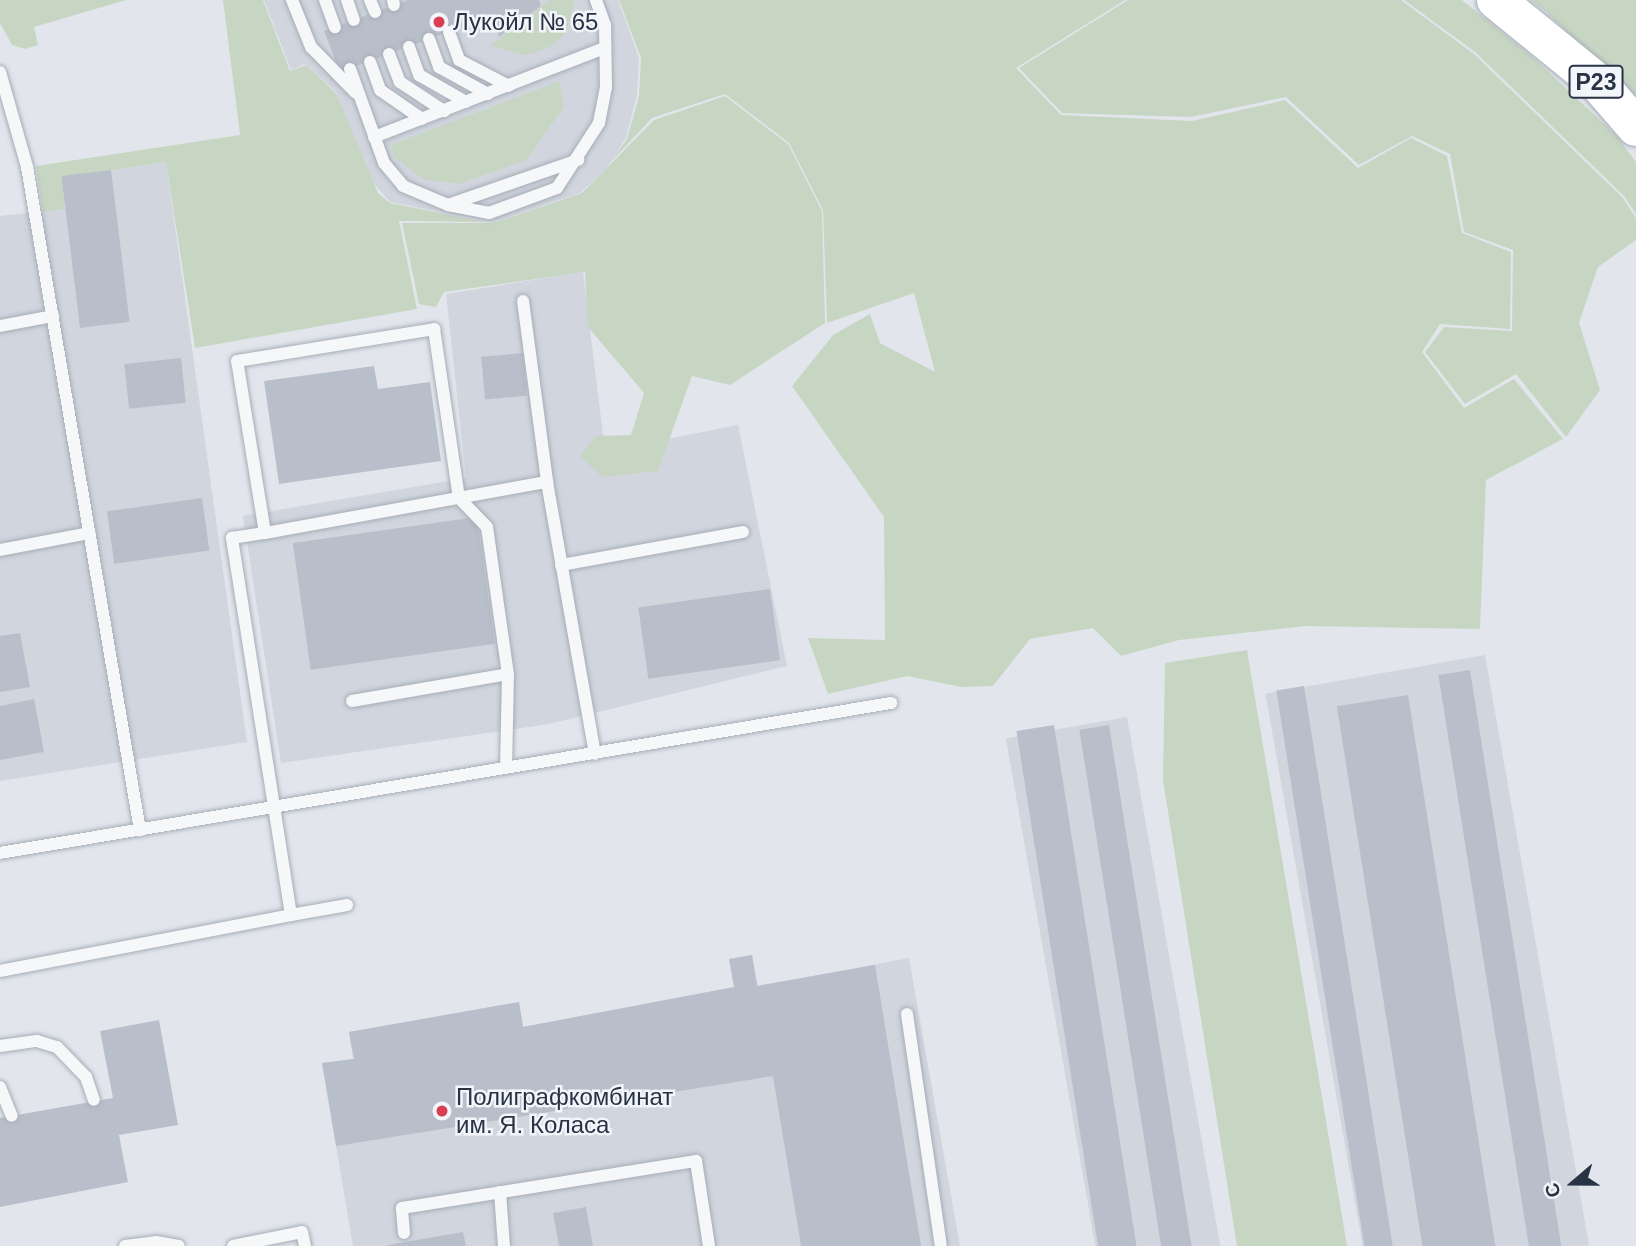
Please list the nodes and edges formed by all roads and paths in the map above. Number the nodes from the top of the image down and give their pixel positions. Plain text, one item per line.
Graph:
1 (292, 0) edge
2 (325, 0) edge
3 (347, 0) edge
4 (596, 0) edge
5 (1496, 0) edge
6 (354, 20) dead end
7 (334, 27) dead end
8 (449, 32) dead end
9 (429, 39) dead end
10 (409, 47) dead end
11 (606, 48) junction
12 (389, 54) dead end
13 (370, 62) dead end
14 (350, 69) dead end
15 (0, 72) edge
16 (509, 86) junction
17 (488, 94) junction
18 (360, 98) junction
19 (466, 102) junction
20 (444, 111) junction
21 (422, 119) junction
22 (1636, 127) edge
23 (374, 137) junction
24 (578, 160) junction
25 (448, 205) junction
26 (523, 301) dead end
27 (53, 316) junction
28 (0, 326) edge
29 (547, 482) junction
30 (459, 498) junction
31 (743, 532) dead end
32 (89, 533) junction
33 (265, 533) junction
34 (0, 550) edge
35 (561, 565) junction
36 (508, 674) junction
37 (352, 702) dead end
38 (891, 703) dead end
39 (595, 754) junction
40 (506, 768) junction
41 (272, 806) junction
42 (140, 831) junction
43 (0, 853) edge
44 (347, 905) dead end
45 (291, 915) junction
46 (0, 971) edge
47 (907, 1014) dead end
48 (0, 1046) edge
49 (0, 1087) edge
50 (94, 1101) dead end
51 (12, 1116) dead end
52 (500, 1192) junction
53 (404, 1233) dead end
54 (125, 1246) edge
55 (179, 1246) edge
56 (233, 1246) edge
57 (305, 1246) edge
58 (504, 1246) edge
59 (709, 1246) edge
60 (941, 1246) edge

1 - 18 lane
2 - 7 lane
3 - 6 lane
4 - 11 lane
5 - 22 main road, Р23
8 - 16 lane
9 - 17 lane
10 - 19 lane
11 - 16 lane
11 - 24 lane
12 - 20 lane
13 - 21 lane
14 - 18 lane
15 - 27 lane
16 - 17 lane
17 - 19 lane
18 - 23 lane
19 - 20 lane
20 - 21 lane
21 - 23 lane
23 - 25 lane
24 - 25 lane
24 - 25 lane
26 - 29 lane
27 - 28 lane
27 - 32 lane
29 - 30 lane
29 - 35 lane
30 - 33 lane
30 - 33 lane
30 - 36 lane
31 - 35 lane
32 - 34 lane
32 - 42 lane
33 - 41 lane
35 - 39 lane
36 - 37 lane
36 - 40 lane
38 - 39 lane
39 - 40 lane
40 - 41 lane
41 - 42 lane
41 - 45 lane
42 - 43 lane
44 - 45 lane
45 - 46 lane
47 - 60 lane
48 - 50 lane
49 - 51 lane
52 - 53 lane
52 - 58 lane
52 - 59 lane
54 - 55 lane
56 - 57 lane

